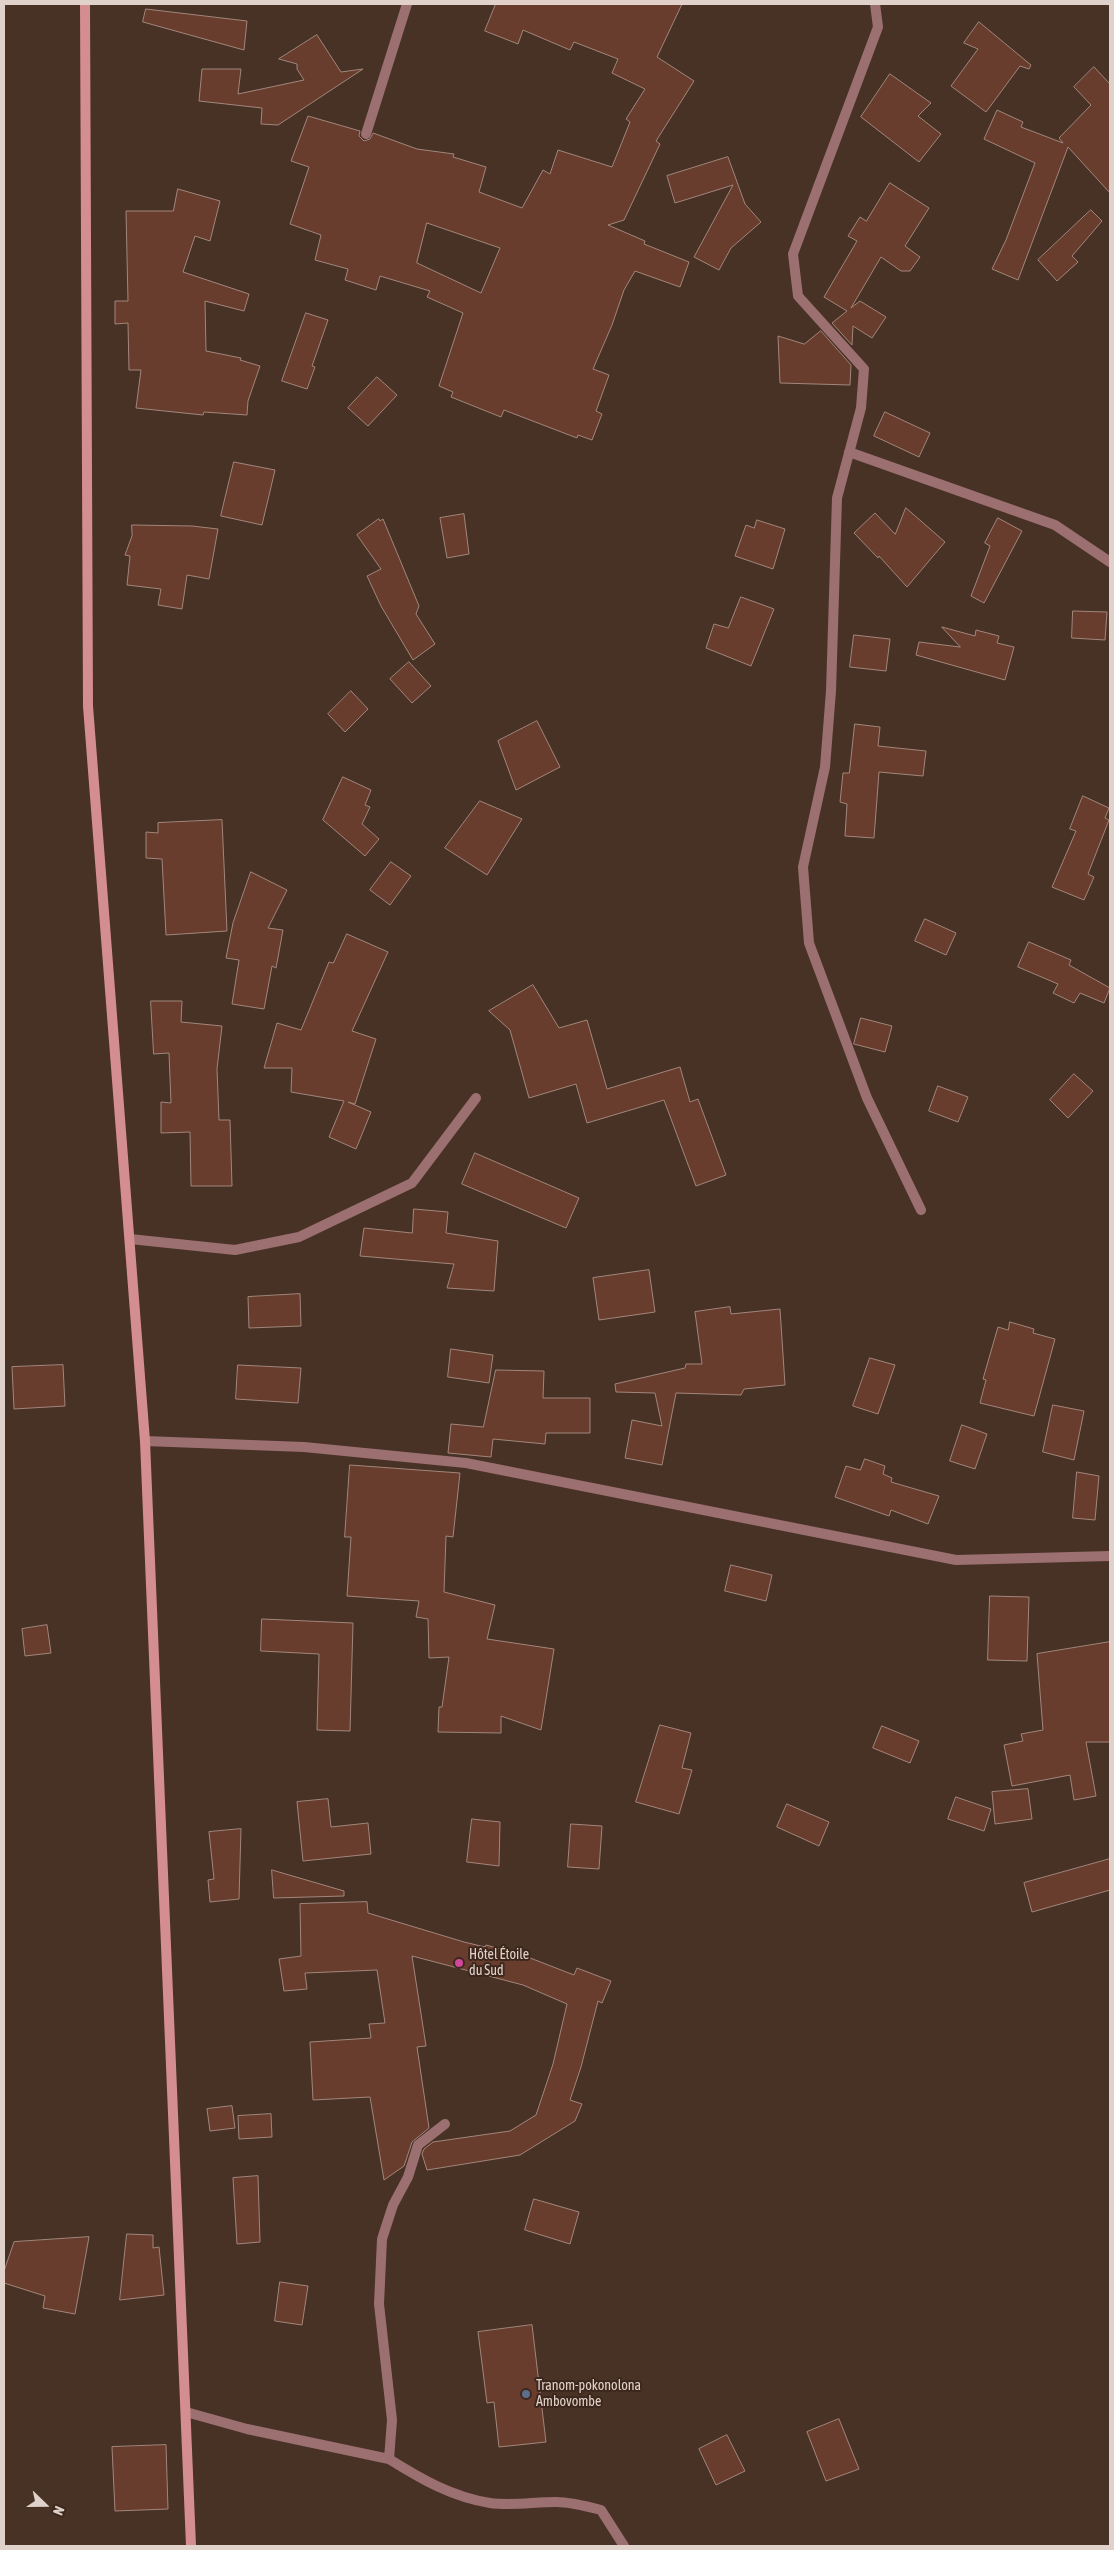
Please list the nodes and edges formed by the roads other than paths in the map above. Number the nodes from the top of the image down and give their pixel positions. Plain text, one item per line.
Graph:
1 (85, 4) edge
2 (407, 4) edge
3 (875, 4) edge
4 (366, 134) dead end
5 (849, 452) junction
6 (1110, 562) edge
7 (476, 1098) dead end
8 (921, 1210) dead end
9 (130, 1239) junction
10 (145, 1441) junction
11 (1110, 1556) edge
12 (445, 2124) dead end
13 (186, 2412) junction
14 (389, 2459) junction
15 (192, 2546) edge
16 (624, 2546) edge

1 - 9 main road
2 - 4 street
3 - 5 street
5 - 6 street
5 - 8 street
7 - 9 street
9 - 10 main road
10 - 11 street
10 - 13 main road
12 - 14 street
13 - 14 street
13 - 15 main road
14 - 16 street

